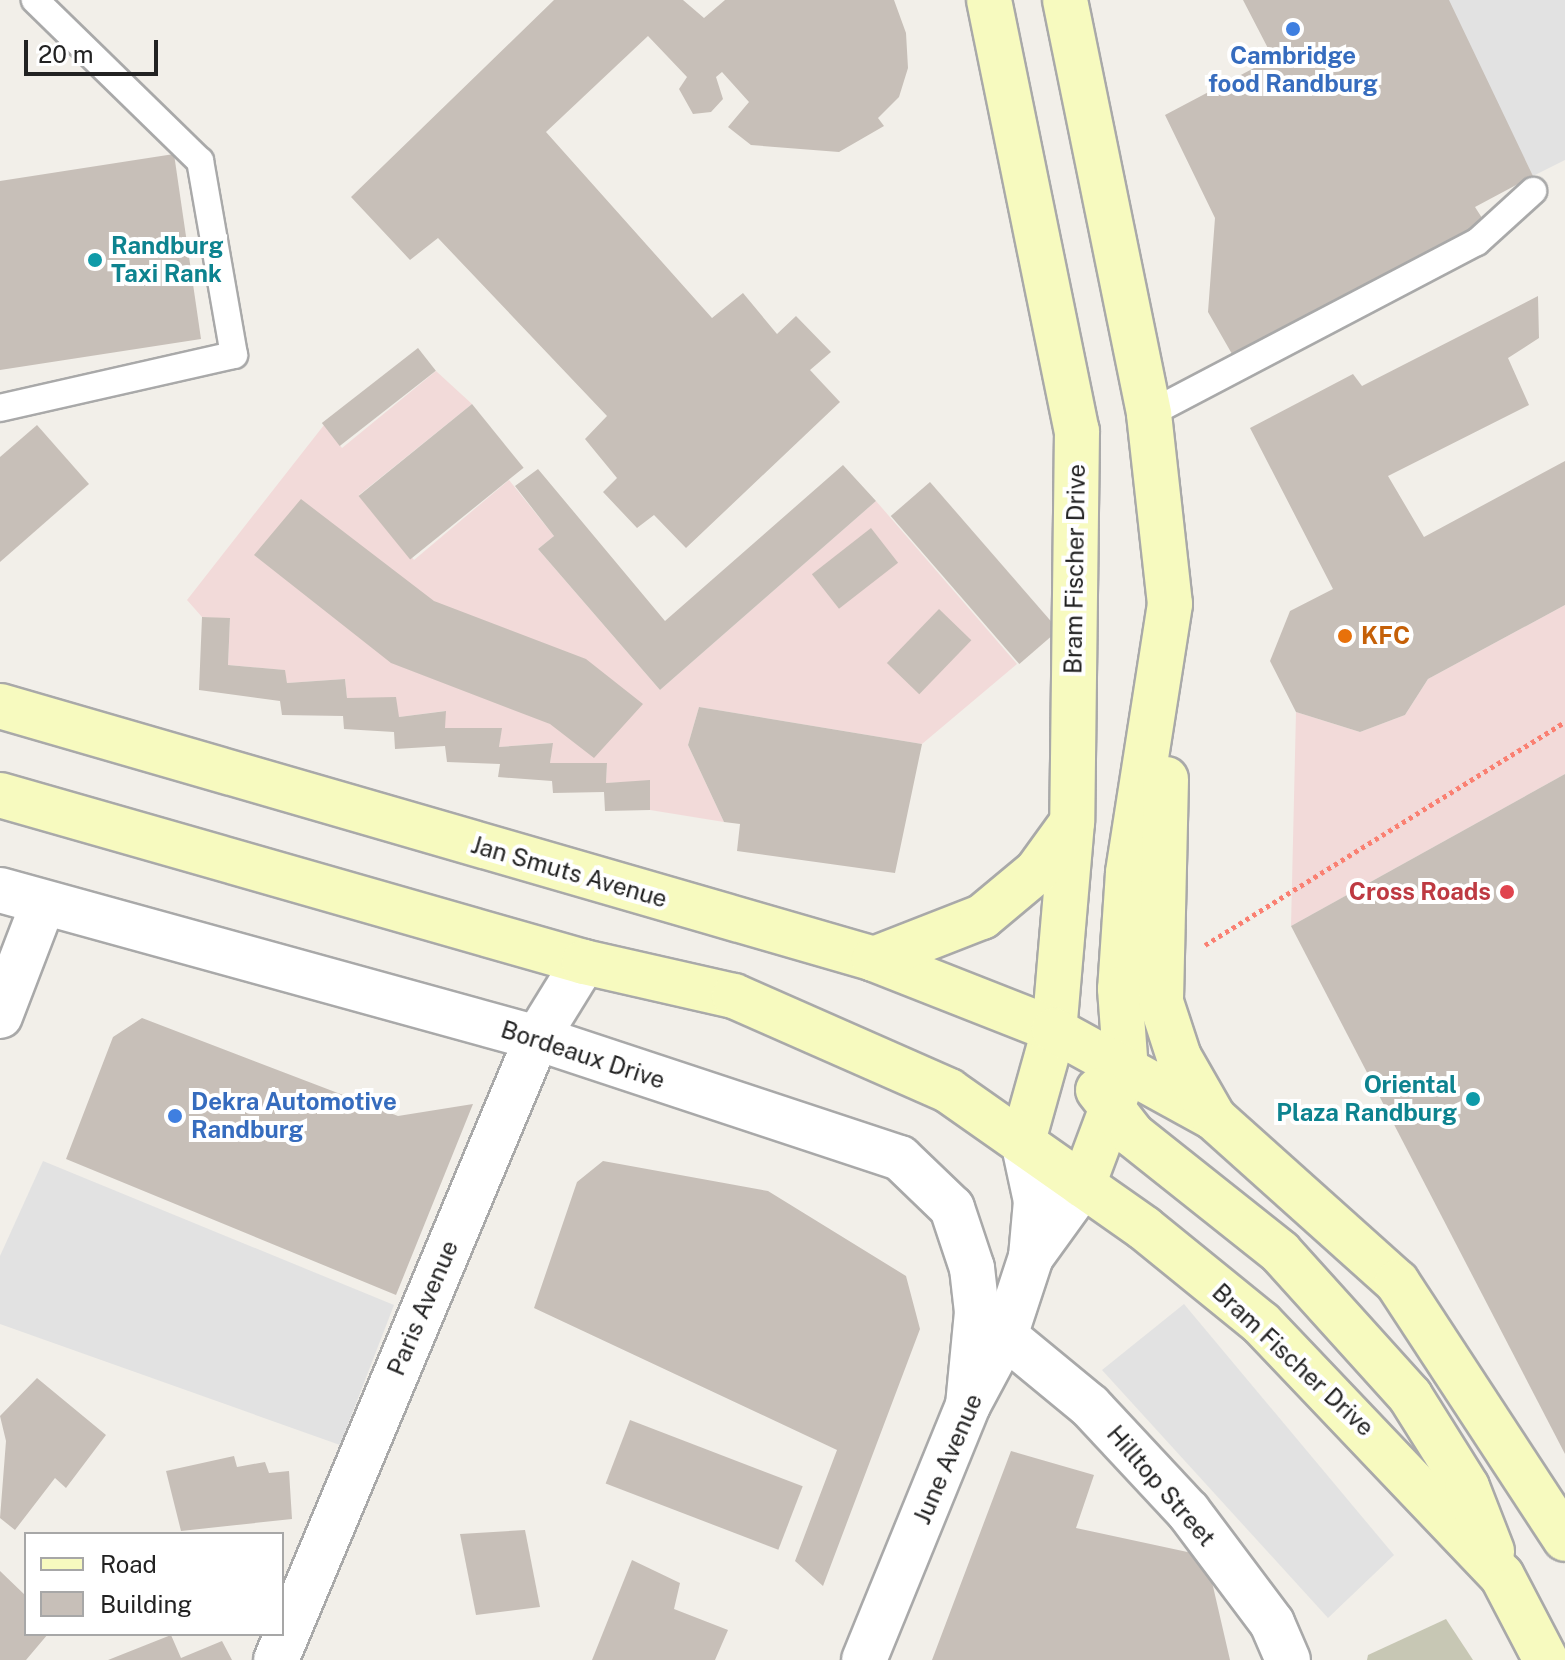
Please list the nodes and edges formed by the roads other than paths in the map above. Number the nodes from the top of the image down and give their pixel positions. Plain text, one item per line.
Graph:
1 (35, 0) edge
2 (989, 0) edge
3 (1065, 0) edge
4 (1533, 191) dead end
5 (0, 408) edge
6 (1149, 414) junction
7 (1170, 604) junction
8 (0, 706) edge
9 (0, 795) edge
10 (1072, 822) junction
11 (0, 890) edge
12 (43, 904) junction
13 (874, 959) junction
14 (584, 962) junction
15 (0, 1016) edge
16 (1054, 1030) junction
17 (537, 1038) junction
18 (1126, 1070) junction
19 (1113, 1112) junction
20 (1214, 1118) junction
21 (1023, 1141) junction
22 (1083, 1185) junction
23 (1031, 1257) junction
24 (1005, 1336) junction
25 (968, 1405) junction
26 (1565, 1539) edge
27 (1502, 1576) junction
28 (276, 1660) edge
29 (864, 1660) edge
30 (1288, 1660) edge
31 (1546, 1660) edge

1 - 5 lane
2 - 10 main road, Bram Fischer Drive
3 - 6 main road
4 - 6 lane
6 - 7 main road
7 - 18 main road
7 - 20 main road
8 - 13 main road, Jan Smuts Avenue
9 - 14 main road
10 - 13 main road
10 - 16 main road, Bram Fischer Drive
11 - 12 street, Bordeaux Drive
12 - 15 street
12 - 17 street, Bordeaux Drive
13 - 16 main road, Jan Smuts Avenue
14 - 17 street, Paris Avenue
14 - 21 main road
16 - 18 main road, Jan Smuts Avenue
16 - 19 main road
16 - 21 main road, Bram Fischer Drive
17 - 25 street, Bordeaux Drive
17 - 28 street, Paris Avenue
18 - 19 main road
18 - 20 main road
19 - 22 main road
19 - 27 main road
20 - 26 main road
21 - 22 main road
21 - 23 street, June Avenue
22 - 23 street, June Avenue
22 - 27 main road, Bram Fischer Drive
23 - 24 street, June Avenue
24 - 25 street, June Avenue
24 - 30 street, Hilltop Street
25 - 29 street, June Avenue
27 - 31 main road, Bram Fischer Drive

